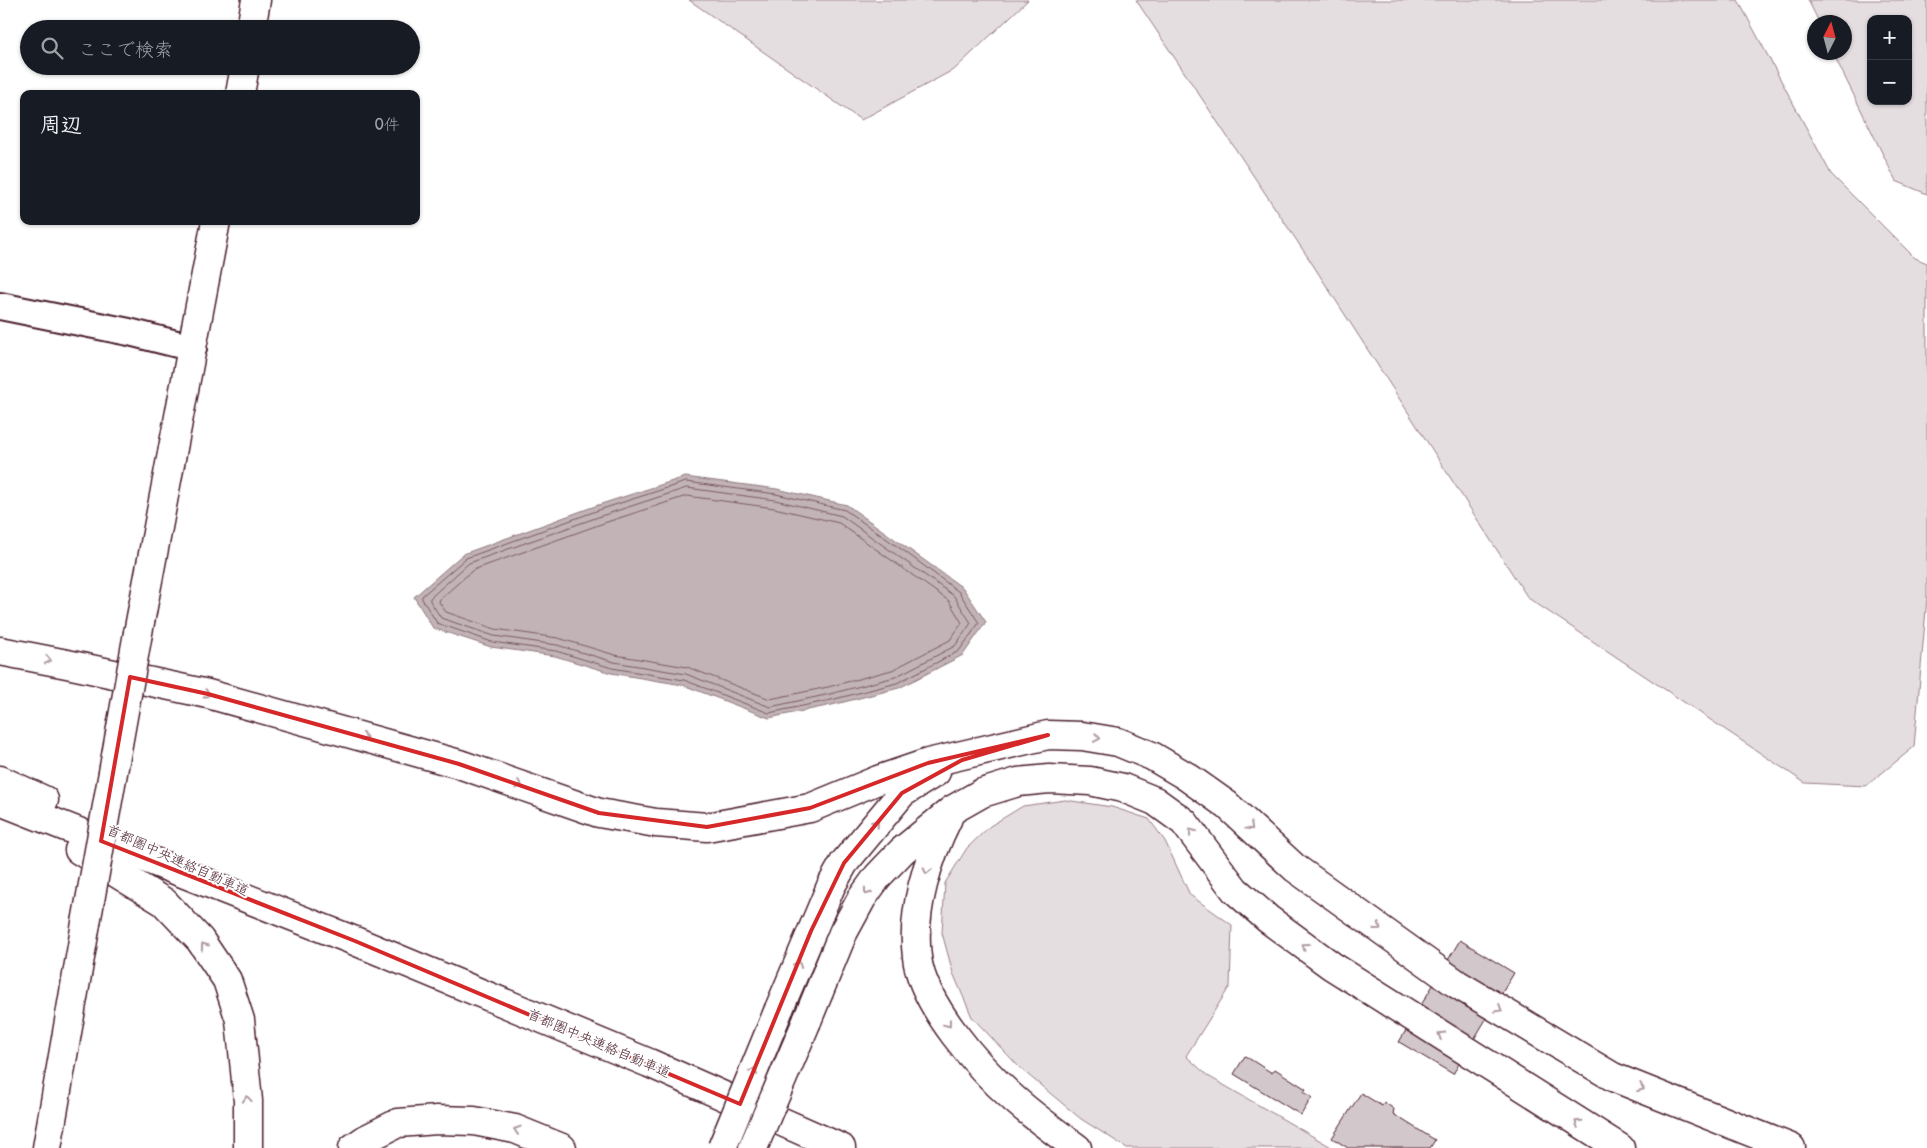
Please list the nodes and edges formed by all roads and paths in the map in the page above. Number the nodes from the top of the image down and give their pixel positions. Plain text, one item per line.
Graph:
1 (256, 0) edge
2 (253, 20) edge
3 (243, 75) edge
4 (241, 90) edge
5 (215, 225) edge
6 (0, 306) edge
7 (193, 348) junction
8 (0, 651) edge
9 (1048, 735) junction
10 (0, 780) edge
11 (0, 802) edge
12 (952, 810) junction
13 (355, 941) junction
14 (46, 1148) edge
15 (248, 1148) edge
16 (353, 1148) edge
17 (562, 1148) edge
18 (722, 1148) edge
19 (753, 1148) edge
20 (841, 1148) edge
21 (1076, 1148) edge
22 (1620, 1148) edge
23 (1791, 1148) edge

1 - 2 main road
3 - 4 main road
5 - 7 main road
6 - 7 street
7 - 14 main road, bridge
8 -> 9 main road
18 -> 9 main road, bridge
9 -> 23 main road
10 - 13 main road, 首都圏中央連絡自動車道
11 - 13 main road, 首都圏中央連絡自動車道
15 -> 11 main road
12 -> 19 main road, bridge
12 -> 21 main road
22 -> 12 main road
13 - 20 main road, 首都圏中央連絡自動車道
17 -> 16 main road

